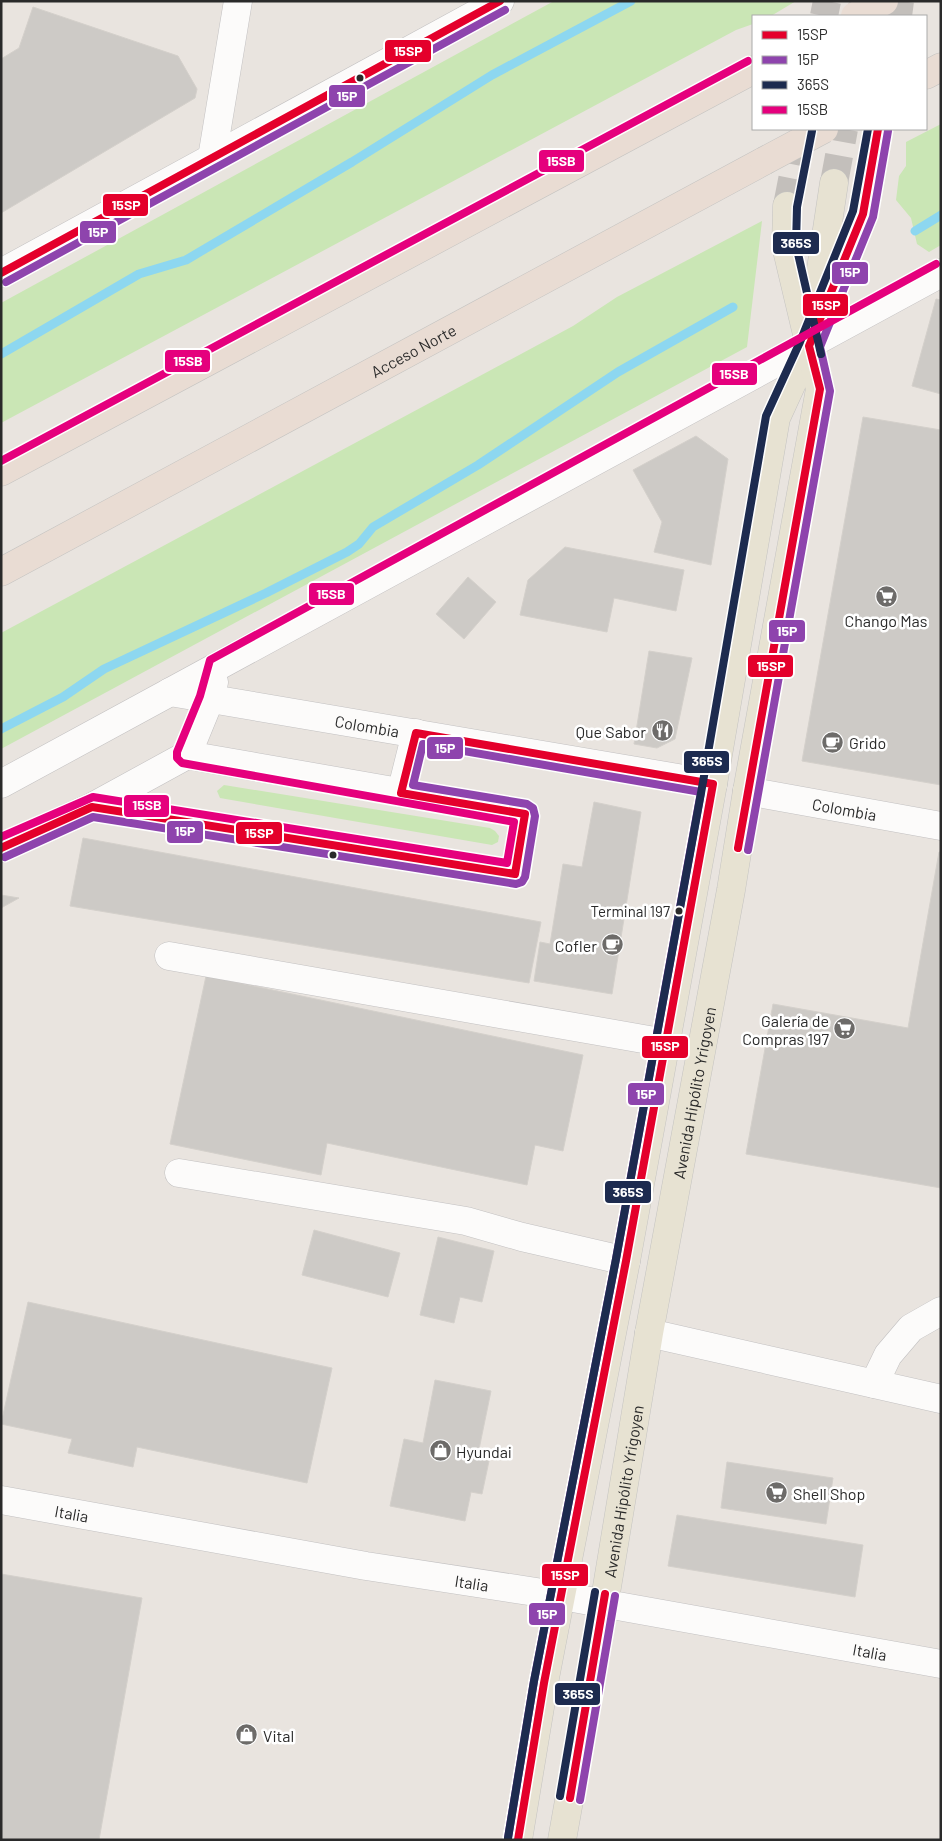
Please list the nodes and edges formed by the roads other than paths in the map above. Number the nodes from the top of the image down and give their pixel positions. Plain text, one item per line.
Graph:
1 (238, 1) edge
2 (500, 1) edge
3 (884, 1) edge
4 (857, 15) edge
5 (752, 71) edge
6 (822, 130) edge
7 (212, 158) junction
8 (873, 158) tunnel mouth
9 (834, 183) tunnel mouth
10 (787, 206) tunnel mouth
11 (1, 273) edge
12 (941, 273) edge
13 (809, 346) junction
14 (1, 472) edge
15 (1, 572) edge
16 (218, 666) junction
17 (170, 692) junction
18 (210, 699) junction
19 (416, 733) junction
20 (187, 755) junction
21 (1, 784) edge
22 (713, 784) junction
23 (747, 791) junction
24 (401, 793) junction
25 (92, 807) junction
26 (941, 826) edge
27 (1, 848) edge
28 (169, 956) dead end
29 (666, 1043) junction
30 (179, 1173) dead end
31 (626, 1260) junction
32 (941, 1311) edge
33 (648, 1333) junction
34 (874, 1384) junction
35 (941, 1399) edge
36 (1, 1500) edge
37 (562, 1596) junction
38 (604, 1605) junction
39 (941, 1664) edge
40 (518, 1840) edge
41 (562, 1840) edge

1 - 7 street
2 - 7 street
3 - 4 highway, bridge
5 - 14 highway
6 - 15 highway, Acceso Norte, bridge
7 - 11 street
8 - 13 main road, Avenida Hipólito Yrigoyen
9 - 13 main road, Avenida Hipólito Yrigoyen
10 - 13 main road, Avenida Hipólito Yrigoyen
12 - 13 street
13 - 16 street
13 - 22 main road, Avenida Hipólito Yrigoyen
13 - 23 main road, Avenida Hipólito Yrigoyen
16 - 17 street
16 - 18 street
17 - 18 street, Colombia
17 - 21 street
18 - 19 street, Colombia
18 - 20 street
19 - 22 street, Colombia
19 - 24 street
20 - 24 street
20 - 25 street
22 - 29 main road, Avenida Hipólito Yrigoyen
23 - 26 street, Colombia
23 - 33 main road, Avenida Hipólito Yrigoyen
24 - 25 street
25 - 27 street
28 - 29 street
29 - 31 main road, Avenida Hipólito Yrigoyen
30 - 31 street
31 - 37 main road, Avenida Hipólito Yrigoyen
32 - 34 street
33 - 34 street
33 - 38 main road, Avenida Hipólito Yrigoyen
34 - 35 street
36 - 37 street, Italia
37 - 38 street, Italia
37 - 40 main road, Avenida Hipólito Yrigoyen
38 - 39 street, Italia
38 - 41 main road, Avenida Hipólito Yrigoyen

